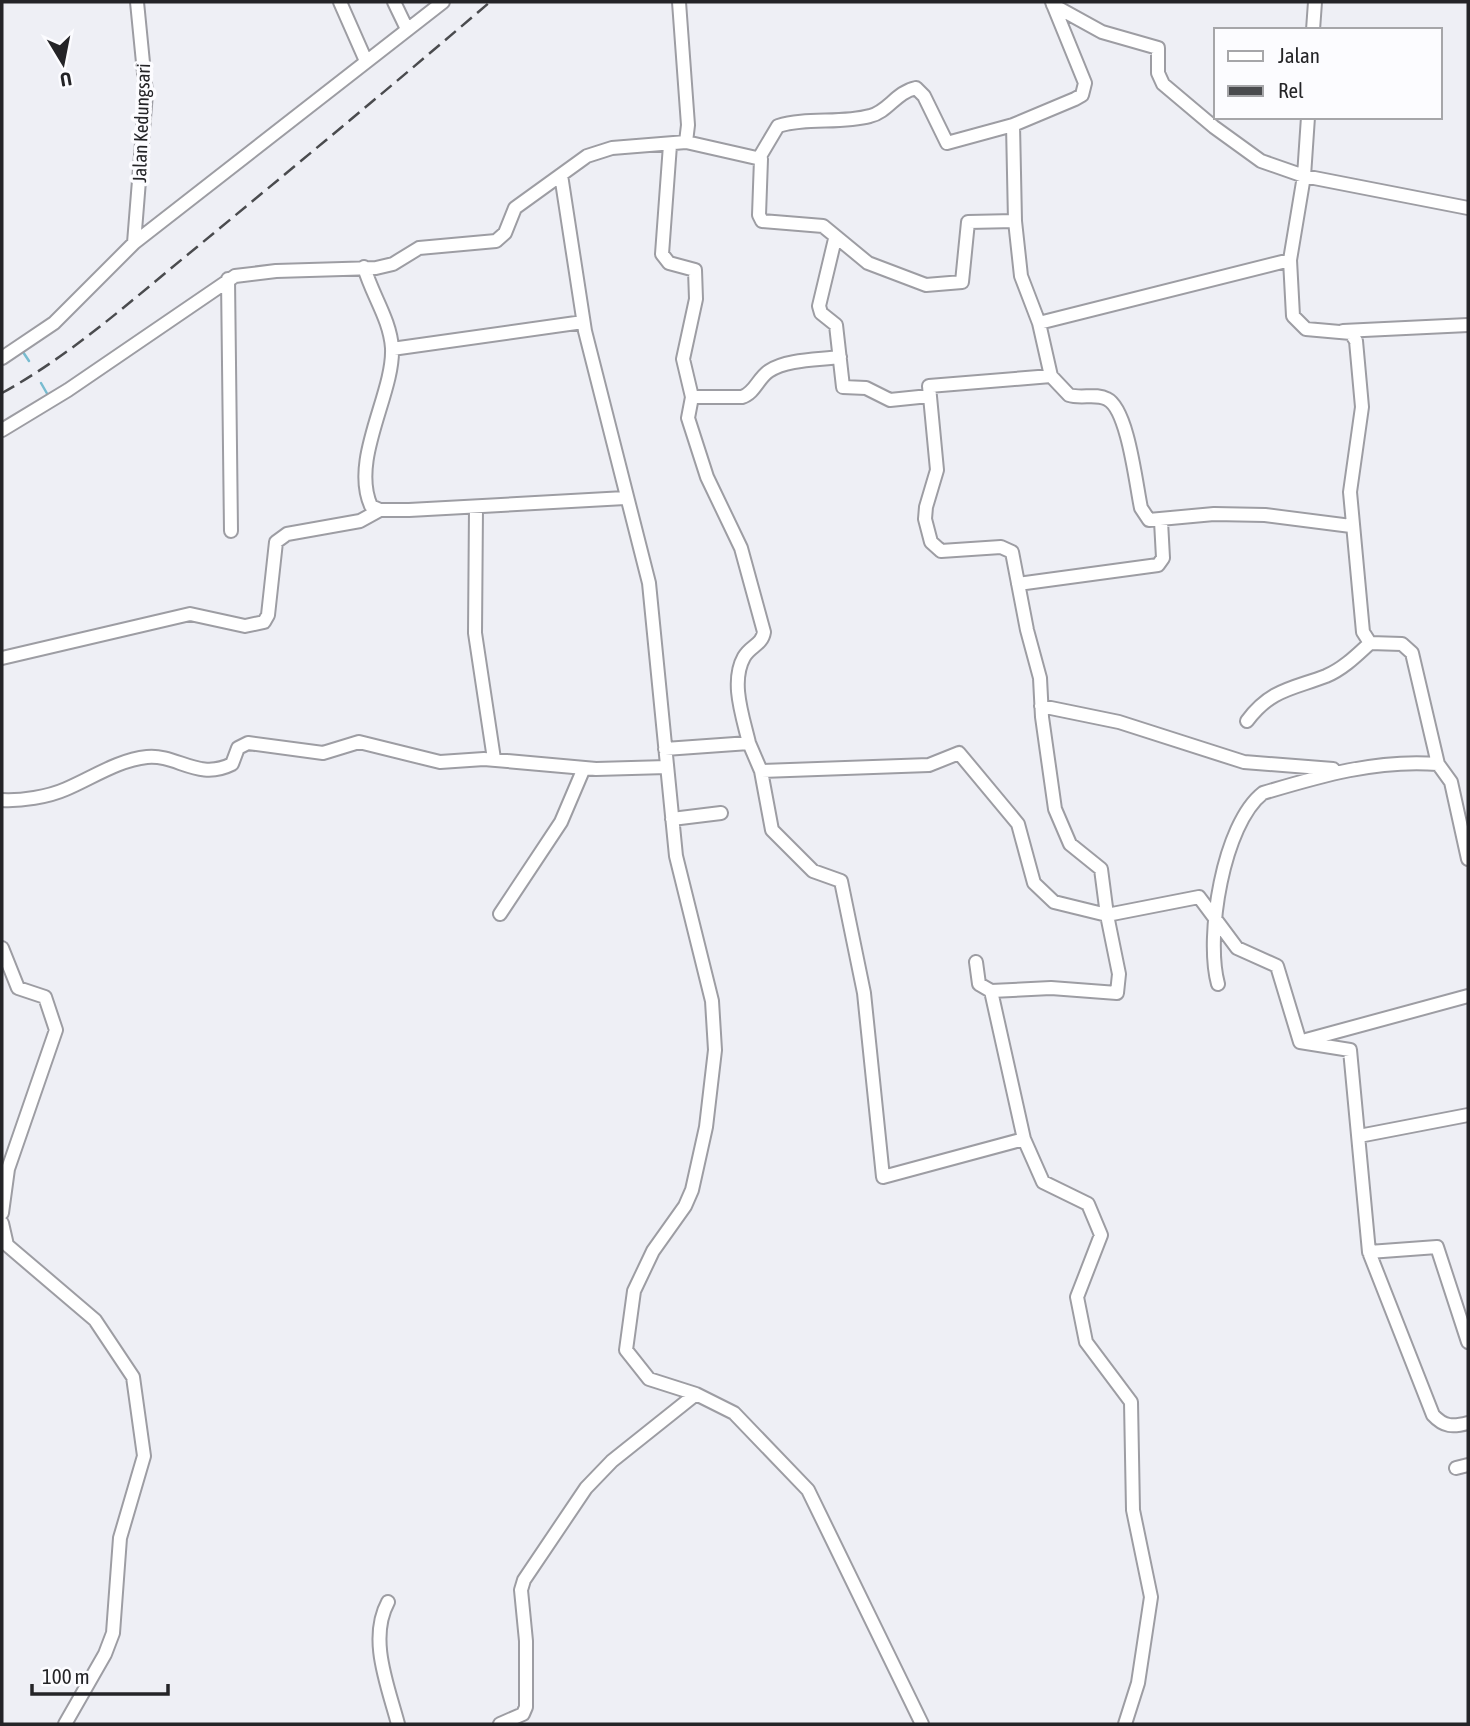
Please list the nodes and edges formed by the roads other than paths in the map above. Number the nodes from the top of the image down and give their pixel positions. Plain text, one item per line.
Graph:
1 (137, 2) edge
2 (340, 2) edge
3 (394, 2) edge
4 (443, 2) edge
5 (679, 2) edge
6 (1315, 2) edge
7 (1052, 3) edge
8 (1313, 28) edge
9 (407, 29) junction
10 (366, 61) junction
11 (1308, 119) edge
12 (1013, 125) junction
13 (686, 142) junction
14 (670, 145) junction
15 (759, 158) junction
16 (561, 175) junction
17 (1304, 176) junction
18 (1468, 208) edge
19 (1015, 221) junction
20 (835, 239) junction
21 (134, 243) junction
22 (1290, 260) junction
23 (364, 267) junction
24 (228, 279) junction
25 (583, 322) junction
26 (1039, 323) junction
27 (1468, 325) edge
28 (1343, 331) junction
29 (392, 349) junction
30 (2, 358) edge
31 (839, 358) junction
32 (1051, 376) junction
33 (929, 396) junction
34 (692, 397) junction
35 (2, 430) edge
36 (625, 498) junction
37 (476, 508) junction
38 (380, 510) junction
39 (1161, 521) junction
40 (1351, 526) junction
41 (231, 531) dead end
42 (1018, 584) junction
43 (1370, 643) junction
44 (2, 658) edge
45 (1041, 706) junction
46 (1247, 721) dead end
47 (749, 743) junction
48 (665, 749) junction
49 (494, 759) junction
50 (1438, 764) junction
51 (667, 767) junction
52 (584, 768) junction
53 (1344, 770) junction
54 (761, 771) junction
55 (2, 800) edge
56 (1462, 803) edge
57 (721, 813) dead end
58 (672, 819) junction
59 (1468, 859) edge
60 (500, 914) dead end
61 (1107, 915) junction
62 (1215, 919) junction
63 (2, 948) edge
64 (976, 962) dead end
65 (1218, 984) dead end
66 (991, 991) junction
67 (1468, 996) edge
68 (1300, 1042) junction
69 (1468, 1115) edge
70 (1359, 1136) junction
71 (1024, 1139) junction
72 (2, 1213) edge
73 (2, 1223) edge
74 (1369, 1252) junction
75 (1468, 1342) edge
76 (695, 1394) junction
77 (1468, 1423) edge
78 (387, 1602) dead end
79 (65, 1724) edge
80 (398, 1724) edge
81 (500, 1724) edge
82 (922, 1724) edge
83 (1125, 1724) edge

1 - 21 street, Jalan Kedungsari
2 - 10 street
3 - 9 street
4 - 9 street
5 - 13 street
6 - 8 street
7 - 12 street
7 - 17 street
9 - 10 street
10 - 21 street
11 - 17 street
12 - 15 street
12 - 19 street
13 - 14 street
13 - 15 street
14 - 16 street
14 - 34 street
15 - 20 street
16 - 23 street
16 - 25 street
17 - 18 street
17 - 22 street
19 - 20 street
19 - 26 street
20 - 31 street
21 - 30 street
22 - 26 street
22 - 28 street
23 - 24 street
23 - 29 street
24 - 35 street
24 - 41 street
25 - 29 street
25 - 36 street
26 - 32 street
27 - 28 street
28 - 40 street
29 - 38 street
31 - 33 street
31 - 34 street
32 - 33 street
32 - 39 street
33 - 42 street
34 - 47 street
36 - 37 street
36 - 48 street
37 - 38 street
37 - 49 street
38 - 44 street
39 - 40 street
39 - 42 street
40 - 43 street
42 - 45 street
43 - 46 street
43 - 50 street
45 - 53 street
45 - 61 street
47 - 48 street
47 - 54 street
48 - 51 street
49 - 52 street
49 - 55 street
50 - 53 street
50 - 56 street
51 - 52 street
51 - 58 street
52 - 60 street
53 - 62 street
54 - 61 street
54 - 71 street
56 - 59 street
57 - 58 street
58 - 76 street
61 - 62 street
61 - 66 street
62 - 65 street
62 - 68 street
63 - 72 street
64 - 66 street
66 - 71 street
67 - 68 street
68 - 70 street
69 - 70 street
70 - 74 street
71 - 83 street
73 - 79 street
74 - 75 street
74 - 77 street
76 - 81 street
76 - 82 street
78 - 80 street

